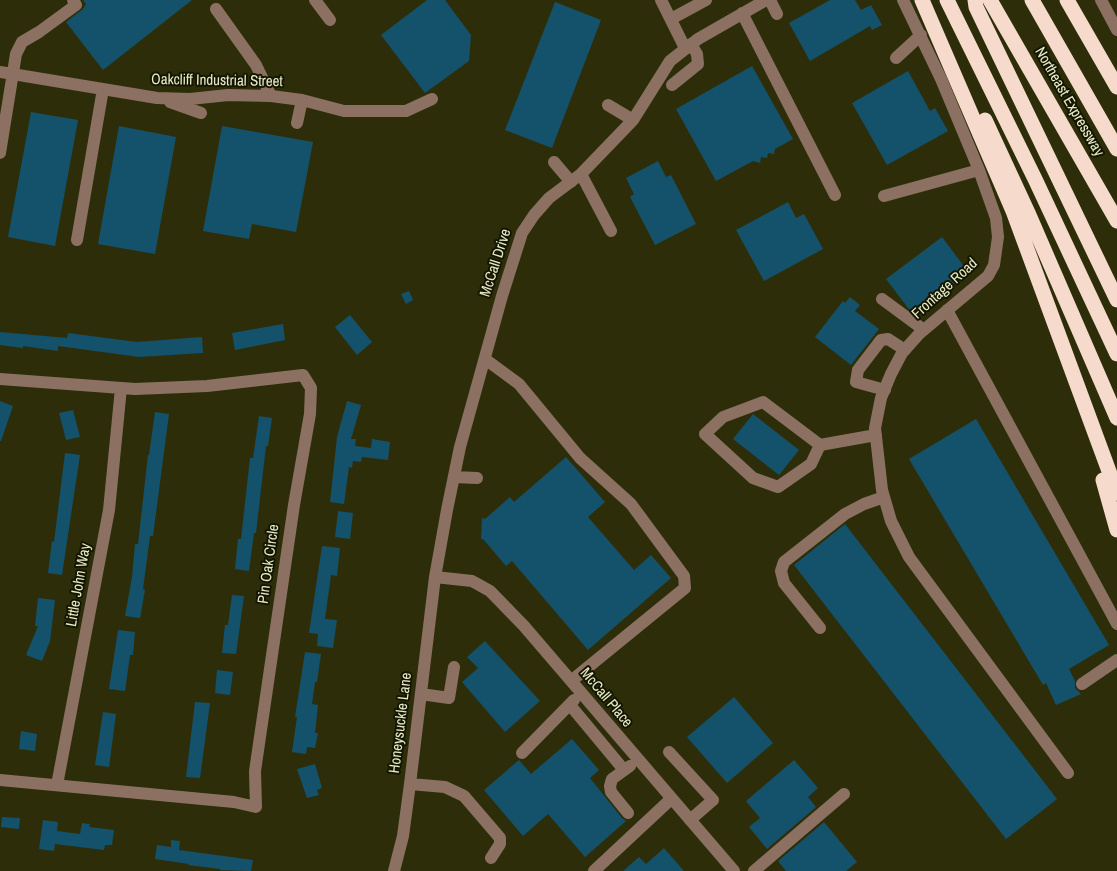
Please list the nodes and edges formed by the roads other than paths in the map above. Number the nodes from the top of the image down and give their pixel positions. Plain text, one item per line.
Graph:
1 (73, 0) edge
2 (314, 0) edge
3 (661, 0) edge
4 (706, 0) edge
5 (766, 0) edge
6 (770, 0) edge
7 (903, 0) edge
8 (924, 0) edge
9 (947, 0) edge
10 (975, 0) edge
11 (990, 0) edge
12 (1032, 0) edge
13 (1066, 0) edge
14 (1074, 0) edge
15 (1100, 0) edge
16 (216, 9) dead end
17 (742, 13) junction
18 (777, 14) dead end
19 (671, 19) junction
20 (330, 20) dead end
21 (1117, 30) edge
22 (921, 36) junction
23 (688, 46) junction
24 (896, 58) dead end
25 (1103, 63) junction
26 (6, 73) edge
27 (672, 85) dead end
28 (1117, 88) edge
29 (103, 89) junction
30 (270, 96) junction
31 (157, 98) junction
32 (432, 99) dead end
33 (302, 100) junction
34 (608, 105) dead end
35 (201, 113) dead end
36 (632, 120) junction
37 (297, 123) dead end
38 (1117, 149) edge
39 (0, 153) edge
40 (554, 162) dead end
41 (979, 170) junction
42 (576, 178) junction
43 (835, 195) dead end
44 (884, 196) dead end
45 (1117, 221) edge
46 (610, 231) dead end
47 (77, 240) dead end
48 (882, 299) dead end
49 (1117, 300) edge
50 (947, 310) junction
51 (924, 330) junction
52 (906, 350) junction
53 (1117, 354) edge
54 (485, 359) junction
55 (1073, 375) junction
56 (0, 379) edge
57 (121, 388) junction
58 (885, 390) junction
59 (1117, 418) edge
60 (876, 435) junction
61 (820, 445) junction
62 (454, 477) junction
63 (477, 478) dead end
64 (883, 493) junction
65 (1117, 493) edge
66 (1117, 530) edge
67 (435, 577) junction
68 (1117, 624) edge
69 (820, 628) dead end
70 (1117, 660) edge
71 (454, 667) dead end
72 (570, 681) junction
73 (1082, 684) dead end
74 (581, 693) junction
75 (421, 694) junction
76 (570, 705) junction
77 (669, 752) dead end
78 (522, 753) dead end
79 (638, 760) junction
80 (624, 770) junction
81 (1068, 773) dead end
82 (0, 780) edge
83 (410, 784) junction
84 (57, 785) junction
85 (844, 794) dead end
86 (671, 799) junction
87 (628, 813) dead end
88 (690, 820) junction
89 (491, 858) dead end
90 (760, 869) edge
91 (394, 871) edge
92 (594, 871) edge
93 (734, 871) edge

1 - 26 street
2 - 20 street
3 - 19 street
4 - 19 street
5 - 17 street, McCall Drive
6 - 18 street
7 - 22 street, Frontage Road
8 - 55 highway
8 - 59 highway
9 - 53 highway
10 - 49 highway
11 - 45 highway, Northeast Expressway
12 - 38 highway, Northeast Expressway
13 - 25 highway
14 - 25 highway
15 - 21 street
16 - 30 street
17 - 23 street, McCall Drive
17 - 43 street
19 - 23 street
22 - 24 street
22 - 41 street, Frontage Road
23 - 27 street
23 - 36 street, McCall Drive
25 - 28 highway
26 - 29 street, Oakcliff Industrial Street
26 - 39 street
29 - 31 street, Oakcliff Industrial Street
29 - 47 street
30 - 31 street, Oakcliff Industrial Street
30 - 33 street, Oakcliff Industrial Street
31 - 35 street
32 - 33 street, Oakcliff Industrial Street
33 - 37 street
34 - 36 street
36 - 42 street, McCall Drive
40 - 42 street
41 - 44 street
41 - 50 street, Frontage Road
42 - 46 street
42 - 54 street, McCall Drive
48 - 51 street
50 - 51 street, Frontage Road
50 - 68 street
51 - 52 street, Frontage Road
52 - 58 street, Frontage Road
52 - 58 street
54 - 62 street, McCall Drive
54 - 72 street
55 - 65 highway
55 - 66 highway
56 - 57 street, Pin Oak Circle
57 - 84 street, Little John Way
57 - 84 street, Pin Oak Circle
58 - 60 street, Frontage Road
60 - 61 street
60 - 64 street, Frontage Road
61 - 61 street
62 - 63 street
62 - 67 street, McCall Drive
64 - 69 street
64 - 81 street, Frontage Road
67 - 72 street, McCall Place
67 - 75 street, Honeysuckle Lane
70 - 73 street
71 - 75 street
72 - 74 street, McCall Place
74 - 76 street
74 - 79 street, McCall Place
75 - 83 street, Honeysuckle Lane
76 - 78 street
76 - 80 street
77 - 88 street
79 - 80 street
79 - 86 street, McCall Place
80 - 87 street
82 - 84 street, Pin Oak Circle
83 - 89 street
83 - 91 street, Honeysuckle Lane
85 - 90 street
86 - 88 street, McCall Place
86 - 92 street
88 - 93 street, McCall Place

